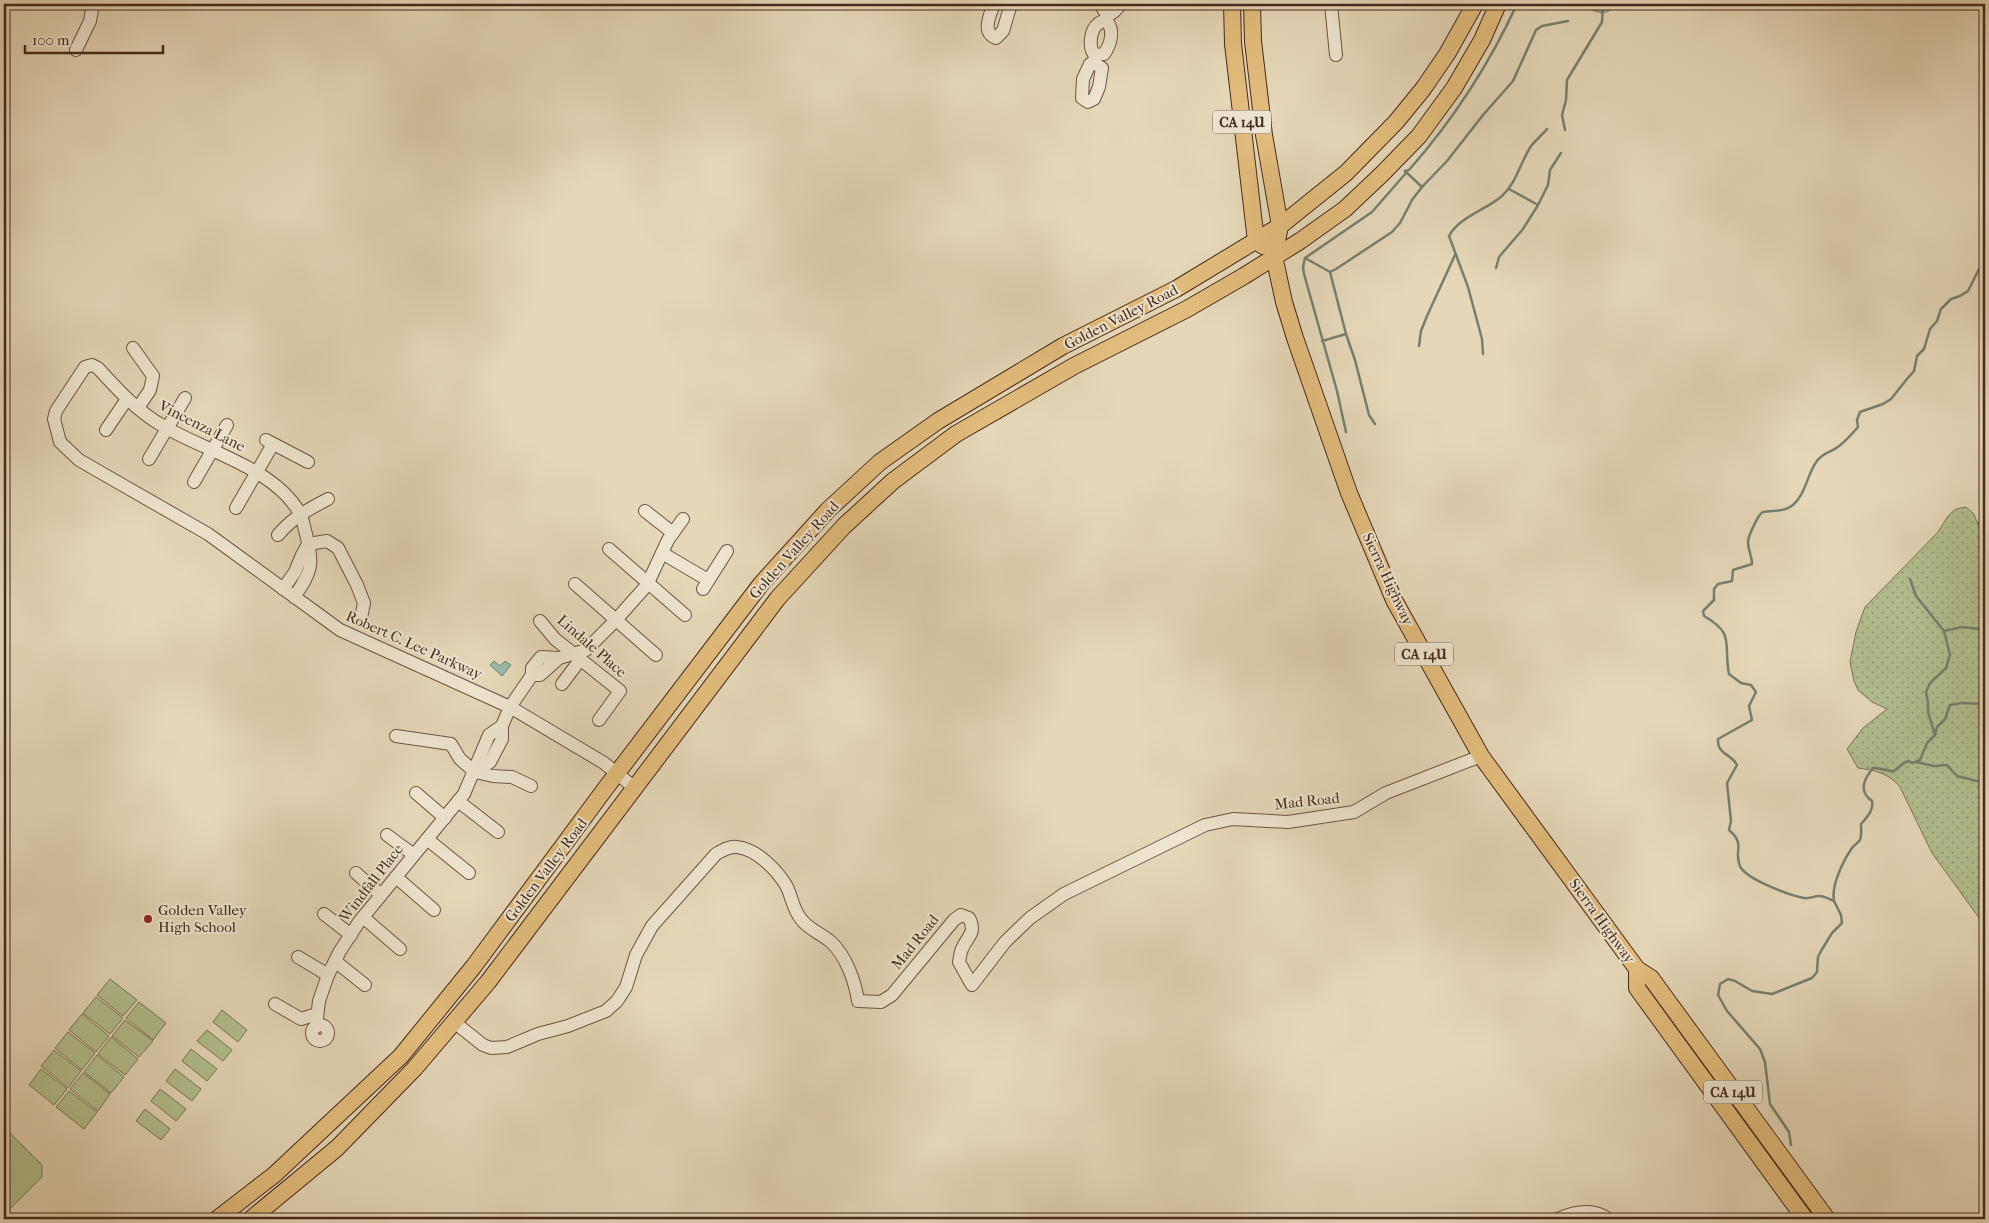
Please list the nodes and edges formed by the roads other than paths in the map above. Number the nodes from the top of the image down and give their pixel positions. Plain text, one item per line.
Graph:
1 (93, 4) edge
2 (994, 4) edge
3 (1011, 4) edge
4 (1120, 4) edge
5 (1232, 4) edge
6 (1252, 4) edge
7 (1331, 4) edge
8 (1475, 4) edge
9 (1498, 4) edge
10 (1105, 13) edge
11 (76, 50) dead end
12 (1336, 55) dead end
13 (1280, 226) junction
14 (1256, 241) junction
15 (1274, 256) junction
16 (133, 348) dead end
17 (185, 398) dead end
18 (127, 399) junction
19 (138, 408) junction
20 (227, 425) dead end
21 (166, 428) junction
22 (106, 430) dead end
23 (60, 442) joint
24 (212, 451) junction
25 (149, 459) dead end
26 (308, 462) dead end
27 (256, 472) junction
28 (194, 482) dead end
29 (328, 499) dead end
30 (236, 508) dead end
31 (645, 511) dead end
32 (300, 514) junction
33 (683, 519) dead end
34 (673, 533) junction
35 (278, 535) dead end
36 (308, 544) junction
37 (609, 549) dead end
38 (727, 551) dead end
39 (662, 552) junction
40 (648, 582) junction
41 (575, 584) dead end
42 (283, 589) junction
43 (294, 597) junction
44 (685, 615) dead end
45 (361, 618) dead end
46 (540, 621) dead end
47 (615, 621) junction
48 (656, 655) dead end
49 (577, 657) junction
50 (562, 684) dead end
51 (510, 706) junction
52 (599, 720) dead end
53 (396, 736) dead end
54 (1481, 756) junction
55 (475, 772) junction
56 (618, 773) junction
57 (530, 786) dead end
58 (635, 788) junction
59 (416, 793) dead end
60 (458, 801) junction
61 (445, 818) junction
62 (498, 832) dead end
63 (387, 835) dead end
64 (427, 839) junction
65 (414, 855) junction
66 (356, 873) dead end
67 (469, 873) dead end
68 (396, 877) junction
69 (381, 895) junction
70 (434, 910) dead end
71 (324, 914) dead end
72 (363, 917) junction
73 (351, 935) junction
74 (400, 949) dead end
75 (298, 956) dead end
76 (335, 961) junction
77 (1636, 969) junction
78 (328, 975) junction
79 (365, 985) dead end
80 (275, 1004) dead end
81 (454, 1022) junction
82 (217, 1219) edge
83 (251, 1219) edge
84 (1558, 1219) edge
85 (1608, 1219) edge
86 (1805, 1219) edge
87 (1827, 1219) edge

1 - 11 street
2 - 3 street
4 - 10 street
5 - 14 main road, CA 14U
6 - 13 main road, Sierra Highway / CA 14U
7 - 12 street
8 - 13 main road, Golden Valley Road
9 - 15 main road, Golden Valley Road
10 - 10 street
13 - 14 main road, Golden Valley Road
13 - 15 main road, Sierra Highway / CA 14U
14 - 15 main road
14 - 56 main road, Golden Valley Road
15 - 54 main road, Sierra Highway / CA 14U
15 - 58 main road, Golden Valley Road
16 - 19 street
17 - 21 street
18 - 19 street, Vincenza Lane
18 - 22 street
18 - 23 street, Vincenza Lane
19 - 21 street, Vincenza Lane
20 - 24 street
21 - 24 street, Vincenza Lane
21 - 25 street
23 - 42 street, Robert C. Lee Parkway
24 - 27 street, Vincenza Lane
24 - 28 street
26 - 27 street
27 - 30 street
27 - 32 street, Vincenza Lane
29 - 32 street
31 - 34 street
32 - 35 street
32 - 36 street, Vincenza Lane
33 - 34 street
34 - 39 street
36 - 42 street
36 - 43 street, Vincenza Lane
36 - 45 street
37 - 40 street
38 - 39 street
39 - 40 street
40 - 44 street
40 - 47 street
41 - 47 street
42 - 43 street, Robert C. Lee Parkway
43 - 51 street, Robert C. Lee Parkway
46 - 49 street, Lindale Place
47 - 48 street
47 - 49 street
49 - 50 street
49 - 51 street
49 - 52 street, Lindale Place
51 - 55 street
51 - 56 street, Robert C. Lee Parkway
53 - 55 street
54 - 77 main road, Sierra Highway / CA 14U
54 - 81 street, Mad Road
55 - 57 street
55 - 60 street, Windfall Place
56 - 58 street, Robert C. Lee Parkway
56 - 82 main road, Golden Valley Road
58 - 81 main road, Golden Valley Road
59 - 61 street
60 - 61 street, Windfall Place
60 - 62 street
61 - 64 street, Windfall Place
63 - 65 street
64 - 65 street, Windfall Place
64 - 67 street
65 - 68 street, Windfall Place
66 - 69 street
68 - 69 street, Windfall Place
68 - 70 street
69 - 72 street, Windfall Place
71 - 73 street
72 - 73 street, Windfall Place
72 - 74 street
73 - 76 street, Windfall Place
75 - 78 street
76 - 78 street, Windfall Place
76 - 79 street
77 - 86 main road, Sierra Highway / CA 14U
77 - 87 main road, Sierra Highway / CA 14U
78 - 80 street, Windfall Place
81 - 83 main road, Golden Valley Road
84 - 85 street

